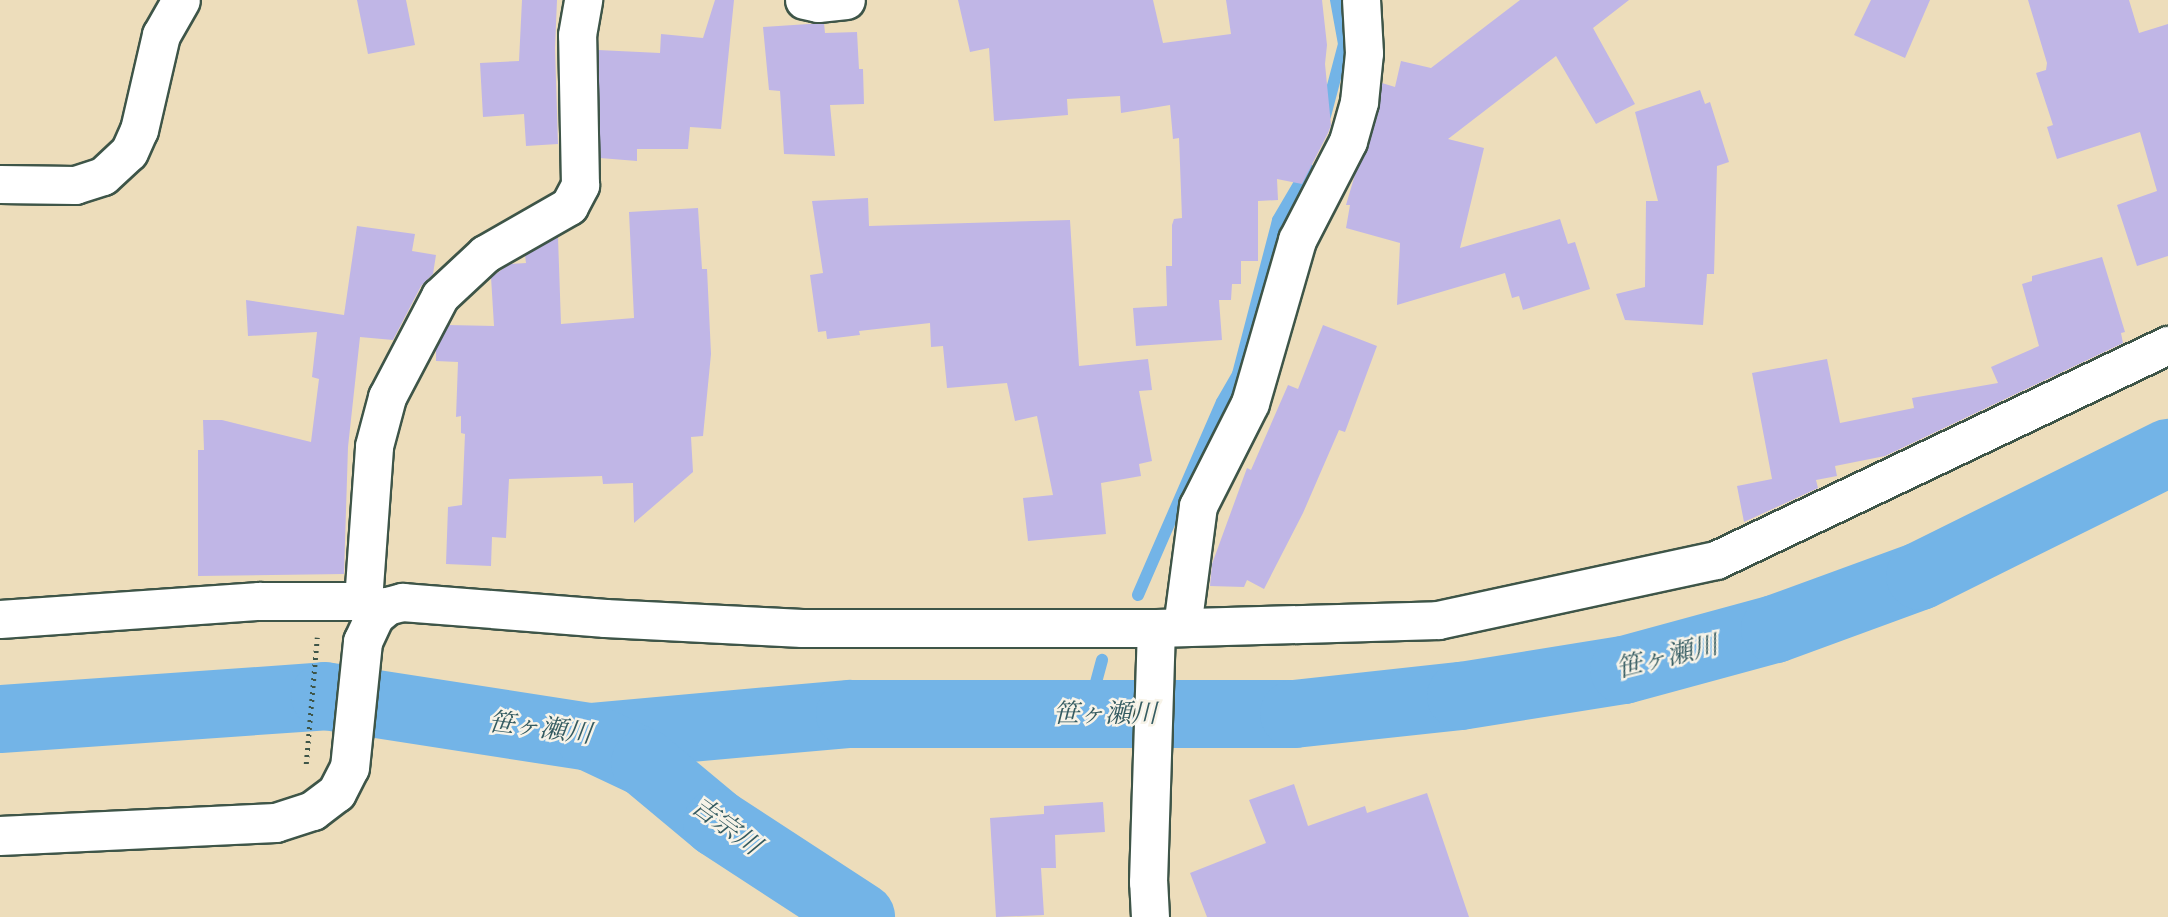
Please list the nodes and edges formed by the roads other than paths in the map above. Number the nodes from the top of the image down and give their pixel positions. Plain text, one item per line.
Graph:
1 (181, 0) edge
2 (583, 0) edge
3 (804, 0) edge
4 (846, 0) edge
5 (1361, 0) edge
6 (0, 184) edge
7 (2168, 345) edge
8 (368, 615) junction
9 (0, 619) edge
10 (1169, 627) junction
11 (0, 836) edge
12 (1150, 917) edge

1 - 6 street
2 - 8 street
3 - 4 street
5 - 10 street
7 - 10 street
8 - 9 street
8 - 10 street
8 - 11 street
10 - 12 street

